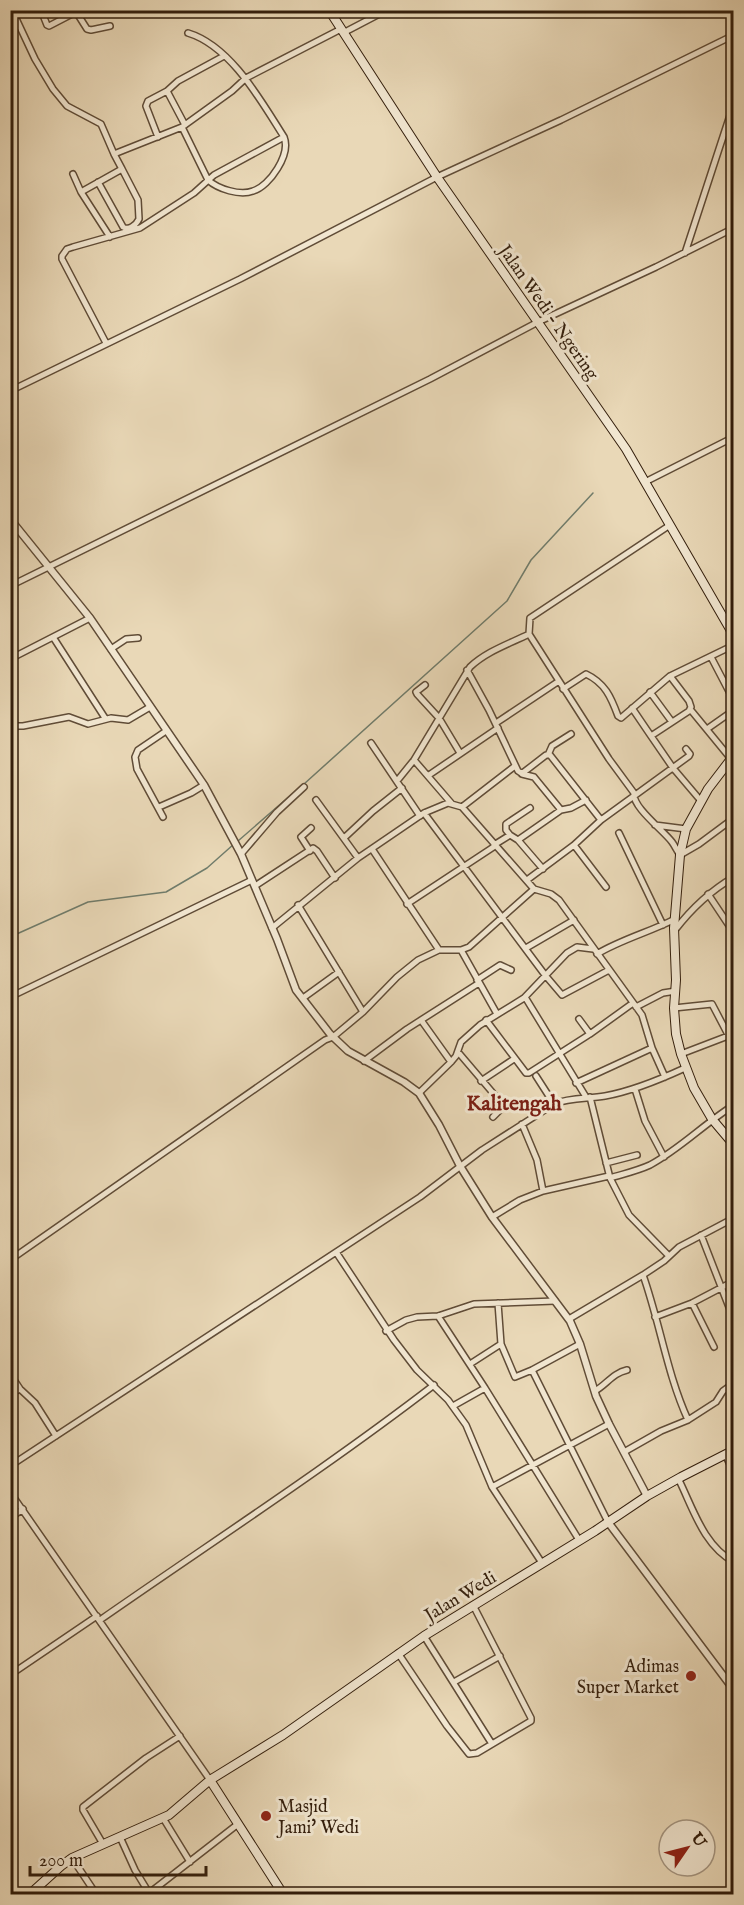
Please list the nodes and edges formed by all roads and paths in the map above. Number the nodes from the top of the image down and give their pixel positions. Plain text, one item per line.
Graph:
1 (12, 10) edge
2 (40, 10) edge
3 (329, 10) edge
4 (387, 10) edge
5 (76, 11) edge
6 (110, 26) dead end
7 (342, 31) junction
8 (188, 33) dead end
9 (734, 35) edge
10 (224, 56) junction
11 (246, 78) junction
12 (167, 91) junction
13 (734, 103) edge
14 (183, 126) junction
15 (284, 136) junction
16 (158, 137) junction
17 (114, 154) junction
18 (122, 169) junction
19 (73, 174) dead end
20 (437, 177) junction
21 (208, 180) junction
22 (98, 182) junction
23 (81, 192) junction
24 (734, 228) edge
25 (110, 237) junction
26 (685, 253) junction
27 (538, 322) junction
28 (106, 343) junction
29 (10, 391) edge
30 (734, 437) edge
31 (645, 482) junction
32 (10, 519) edge
33 (670, 525) junction
34 (49, 566) junction
35 (10, 586) edge
36 (90, 618) junction
37 (529, 634) junction
38 (734, 636) edge
39 (53, 637) junction
40 (138, 638) dead end
41 (734, 645) edge
42 (111, 649) junction
43 (711, 657) junction
44 (10, 659) edge
45 (467, 670) junction
46 (670, 676) junction
47 (559, 681) junction
48 (425, 685) dead end
49 (563, 689) junction
50 (650, 692) junction
51 (734, 701) edge
52 (150, 706) junction
53 (632, 708) junction
54 (690, 709) junction
55 (734, 710) edge
56 (10, 713) edge
57 (105, 718) junction
58 (439, 718) junction
59 (672, 722) junction
60 (13, 726) edge
61 (497, 726) junction
62 (707, 729) junction
63 (166, 731) junction
64 (571, 734) dead end
65 (651, 736) junction
66 (371, 743) dead end
67 (686, 749) dead end
68 (460, 753) junction
69 (548, 754) junction
70 (730, 759) edge
71 (414, 760) junction
72 (515, 766) junction
73 (673, 768) junction
74 (521, 773) junction
75 (429, 776) junction
76 (734, 776) edge
77 (397, 781) junction
78 (204, 784) junction
79 (304, 787) dead end
80 (402, 788) junction
81 (634, 795) junction
82 (316, 800) dead end
83 (586, 800) junction
84 (701, 801) junction
85 (452, 804) junction
86 (159, 807) junction
87 (462, 807) junction
88 (530, 808) dead end
89 (561, 810) junction
90 (422, 814) junction
91 (163, 817) dead end
92 (734, 818) edge
93 (601, 820) junction
94 (656, 825) junction
95 (311, 828) dead end
96 (686, 829) junction
97 (619, 833) dead end
98 (510, 835) junction
99 (344, 838) junction
100 (518, 840) junction
101 (495, 845) junction
102 (574, 845) junction
103 (372, 849) junction
104 (310, 850) junction
105 (240, 852) junction
106 (680, 855) junction
107 (358, 858) junction
108 (465, 867) junction
109 (543, 869) junction
110 (734, 877) edge
111 (335, 878) junction
112 (527, 880) junction
113 (253, 883) junction
114 (606, 887) dead end
115 (534, 889) junction
116 (708, 894) junction
117 (407, 904) junction
118 (298, 905) junction
119 (502, 918) junction
120 (574, 920) junction
121 (663, 925) junction
122 (675, 925) junction
123 (272, 928) junction
124 (734, 933) edge
125 (526, 948) junction
126 (439, 950) junction
127 (461, 950) junction
128 (595, 951) junction
129 (511, 970) dead end
130 (609, 970) junction
131 (339, 972) junction
132 (545, 975) junction
133 (478, 982) junction
134 (676, 991) junction
135 (10, 997) edge
136 (525, 997) junction
137 (303, 998) junction
138 (634, 1005) junction
139 (674, 1008) junction
140 (363, 1012) junction
141 (497, 1014) junction
142 (421, 1020) junction
143 (486, 1020) junction
144 (579, 1020) dead end
145 (590, 1034) junction
146 (728, 1036) junction
147 (333, 1037) junction
148 (734, 1046) edge
149 (652, 1048) junction
150 (458, 1052) junction
151 (681, 1054) junction
152 (560, 1055) junction
153 (514, 1059) junction
154 (364, 1061) junction
155 (451, 1062) junction
156 (685, 1068) junction
157 (536, 1076) dead end
158 (665, 1077) junction
159 (481, 1081) junction
160 (576, 1083) junction
161 (635, 1089) junction
162 (419, 1093) junction
163 (588, 1097) junction
164 (554, 1104) junction
165 (734, 1105) edge
166 (493, 1117) dead end
167 (712, 1119) junction
168 (522, 1124) junction
169 (734, 1145) edge
170 (637, 1155) dead end
171 (664, 1157) junction
172 (606, 1163) junction
173 (459, 1166) junction
174 (610, 1177) junction
175 (543, 1191) junction
176 (492, 1217) junction
177 (734, 1218) edge
178 (701, 1235) junction
179 (336, 1252) junction
180 (668, 1256) junction
181 (10, 1260) edge
182 (643, 1275) junction
183 (734, 1281) edge
184 (720, 1287) junction
185 (555, 1301) junction
186 (498, 1303) junction
187 (692, 1303) junction
188 (438, 1316) junction
189 (655, 1317) junction
190 (568, 1318) junction
191 (734, 1320) edge
192 (386, 1330) junction
193 (501, 1344) junction
194 (580, 1344) junction
195 (714, 1347) dead end
196 (470, 1364) junction
197 (532, 1370) junction
198 (627, 1370) dead end
199 (10, 1374) edge
200 (734, 1383) edge
201 (434, 1384) junction
202 (485, 1388) junction
203 (20, 1389) junction
204 (595, 1391) junction
205 (10, 1394) edge
206 (453, 1406) junction
207 (688, 1420) junction
208 (609, 1424) junction
209 (56, 1436) junction
210 (570, 1445) junction
211 (734, 1450) edge
212 (624, 1452) junction
213 (724, 1454) junction
214 (12, 1462) edge
215 (532, 1465) junction
216 (734, 1473) edge
217 (678, 1478) junction
218 (492, 1487) junction
219 (10, 1492) edge
220 (648, 1496) junction
221 (23, 1509) junction
222 (10, 1518) edge
223 (608, 1522) junction
224 (579, 1540) junction
225 (734, 1562) edge
226 (542, 1563) junction
227 (473, 1605) junction
228 (98, 1618) junction
229 (424, 1636) junction
230 (398, 1653) junction
231 (500, 1656) junction
232 (10, 1675) edge
233 (454, 1682) junction
234 (734, 1690) edge
235 (180, 1736) junction
236 (492, 1744) junction
237 (210, 1780) junction
238 (163, 1818) junction
239 (238, 1824) junction
240 (120, 1836) junction
241 (103, 1844) junction
242 (72, 1858) junction
243 (190, 1862) junction
244 (734, 1890) edge
245 (30, 1894) edge
246 (96, 1894) edge
247 (148, 1894) edge
248 (283, 1894) edge
249 (726, 1894) edge

1 - 17 street
2 - 5 street
3 - 7 main road, Jalan Wedi - Ngering
4 - 7 street
5 - 6 street
7 - 11 street
7 - 20 main road, Jalan Wedi - Ngering
8 - 10 street
9 - 20 street
10 - 11 street
10 - 12 street
11 - 14 street
11 - 15 street
12 - 14 street
12 - 16 street
13 - 26 street
14 - 16 street
14 - 21 street
15 - 21 street
15 - 21 street
16 - 17 street
17 - 18 street
18 - 22 street
18 - 22 street
19 - 23 street
20 - 27 main road, Jalan Wedi - Ngering
20 - 28 street
21 - 25 street
22 - 23 street
23 - 25 street
24 - 26 street
25 - 28 street
26 - 27 street
27 - 31 main road, Jalan Wedi - Ngering
27 - 34 street
28 - 29 street
30 - 31 street
31 - 33 main road, Jalan Wedi - Ngering
32 - 34 street
33 - 37 street
33 - 38 main road, Jalan Wedi - Ngering
34 - 35 street
34 - 36 street
36 - 39 street
36 - 42 street
37 - 45 street
37 - 47 street
39 - 44 street
39 - 57 street
40 - 42 street
41 - 43 street
42 - 52 street
43 - 46 street
43 - 51 street
45 - 58 street
45 - 61 street
46 - 50 street
46 - 54 street
47 - 49 street
47 - 61 street
48 - 58 street
49 - 53 street
49 - 81 street
50 - 53 street
50 - 59 street
52 - 57 street
52 - 63 street
53 - 65 street
54 - 59 street
54 - 62 street
55 - 62 street
56 - 60 street
57 - 60 street
58 - 68 street
58 - 71 street
59 - 65 street
61 - 68 street
61 - 72 street
62 - 70 street
63 - 78 street
63 - 86 street
64 - 69 street
65 - 73 street
66 - 77 street
67 - 73 street
68 - 75 street
69 - 74 street
69 - 83 street
70 - 76 street
70 - 84 main road
71 - 75 street
71 - 77 street
72 - 74 street
72 - 87 street
73 - 81 street
73 - 84 street
74 - 89 street
75 - 85 street
77 - 80 street
78 - 86 street
78 - 105 street
79 - 105 street
80 - 90 street
80 - 99 street
81 - 93 street
81 - 94 street
82 - 99 street
83 - 89 street
83 - 93 street
84 - 96 main road
85 - 87 street
85 - 90 street
86 - 91 street
87 - 101 street
88 - 98 street
89 - 100 street
90 - 103 street
90 - 108 street
92 - 106 street
93 - 102 street
94 - 96 street
94 - 106 street
95 - 104 street
96 - 106 main road
97 - 121 street
98 - 100 street
98 - 101 street
99 - 107 street
100 - 109 street
101 - 108 street
101 - 112 street
102 - 109 street
102 - 114 street
103 - 107 street
103 - 117 street
104 - 111 street
104 - 113 street
105 - 113 street
106 - 122 main road
107 - 111 street
108 - 117 street
108 - 119 street
109 - 112 street
110 - 116 street
111 - 118 street
112 - 115 street
113 - 123 street
113 - 135 street
115 - 119 street
115 - 120 street
116 - 122 street
116 - 124 street
117 - 126 street
118 - 123 street
118 - 131 street
119 - 125 street
119 - 127 street
120 - 125 street
120 - 128 street
121 - 122 street
121 - 128 street
122 - 134 main road
123 - 137 street
125 - 132 street
126 - 127 street
126 - 140 street
127 - 133 street
128 - 130 street
128 - 132 street
129 - 133 street
130 - 132 street
130 - 138 street
131 - 137 street
131 - 140 street
132 - 136 street
133 - 141 street
133 - 142 street
134 - 138 street
134 - 139 main road
136 - 141 street
136 - 152 street
137 - 147 street
138 - 145 street
138 - 149 street
139 - 146 street
139 - 151 main road
140 - 147 street
141 - 143 street
142 - 154 street
142 - 155 street
143 - 150 street
143 - 153 street
144 - 145 street
145 - 152 street
146 - 148 street
146 - 151 street
147 - 154 street
147 - 181 street
149 - 158 street
149 - 160 street
150 - 155 street
150 - 159 street
151 - 156 main road
152 - 153 street
152 - 160 street
153 - 159 street
154 - 162 street
155 - 162 street
156 - 158 street
156 - 167 main road
157 - 164 street
158 - 161 street
159 - 166 street
160 - 163 street
161 - 163 street
161 - 171 street
162 - 173 street
163 - 164 street
163 - 172 street
164 - 168 street
165 - 167 street
167 - 169 main road
167 - 171 street
168 - 173 street
168 - 175 street
170 - 172 street
171 - 174 street
172 - 174 street
173 - 176 street
173 - 179 street
174 - 175 street
174 - 180 street
175 - 176 street
176 - 185 street
177 - 178 street
178 - 180 street
178 - 184 street
179 - 192 street
179 - 209 street
180 - 182 street
182 - 189 street
182 - 190 street
183 - 184 street
184 - 187 street
184 - 191 street
185 - 186 street
185 - 190 street
186 - 188 street
186 - 193 street
187 - 189 street
187 - 195 street
188 - 192 street
188 - 196 street
189 - 207 street
190 - 194 street
192 - 201 street
193 - 196 street
193 - 197 street
194 - 197 street
194 - 204 street
196 - 202 street
197 - 210 street
198 - 204 street
199 - 203 street
200 - 207 street
201 - 206 street
201 - 228 street
202 - 206 street
202 - 215 street
203 - 205 street
203 - 209 street
204 - 208 street
206 - 218 street
207 - 212 street
208 - 210 street
208 - 212 street
209 - 214 street
210 - 215 street
210 - 223 street
211 - 213 main road, Jalan Wedi
212 - 220 street
213 - 216 street
213 - 217 main road, Jalan Wedi
215 - 218 street
215 - 224 street
217 - 220 main road, Jalan Wedi
217 - 225 street
218 - 226 street
219 - 221 street
220 - 223 main road, Jalan Wedi
221 - 222 street
221 - 228 street
223 - 224 main road, Jalan Wedi
223 - 234 street
224 - 226 main road, Jalan Wedi
226 - 227 main road, Jalan Wedi
227 - 229 main road, Jalan Wedi
227 - 231 street
228 - 232 street
228 - 235 street
229 - 230 main road, Jalan Wedi
229 - 233 street
230 - 236 street
230 - 237 main road, Jalan Wedi
231 - 233 street
231 - 236 street
233 - 236 street
235 - 237 street
235 - 241 street
237 - 238 main road, Jalan Wedi
237 - 239 main road
238 - 240 main road, Jalan Wedi
238 - 243 street
239 - 243 street
239 - 248 main road
240 - 241 main road, Jalan Wedi
240 - 247 street
241 - 242 main road, Jalan Wedi
242 - 245 main road, Jalan Wedi
242 - 246 street
243 - 247 street
244 - 249 street

